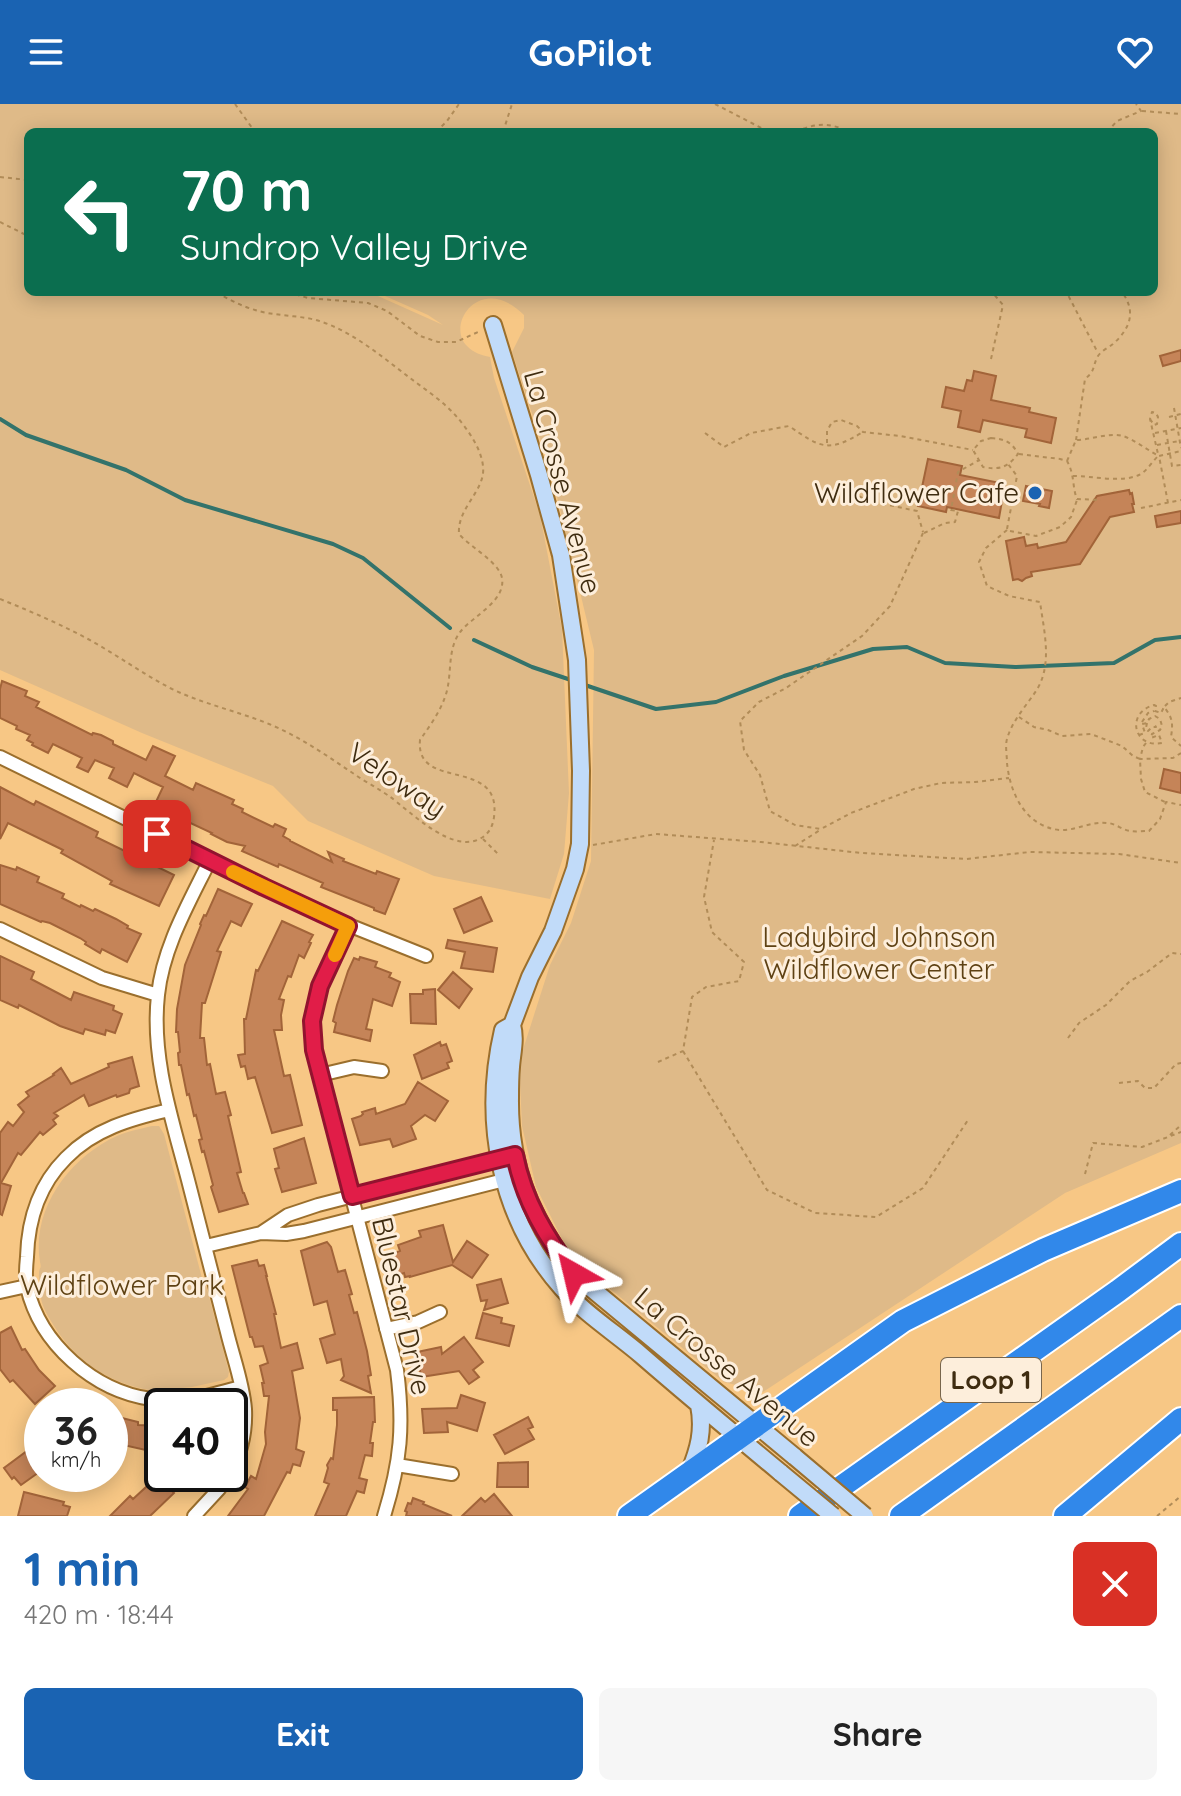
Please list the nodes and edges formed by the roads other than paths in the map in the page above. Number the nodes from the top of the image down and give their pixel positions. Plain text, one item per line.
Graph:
1 (493, 325) road end
2 (0, 757) edge
3 (210, 860) junction
4 (348, 926) junction
5 (0, 929) edge
6 (426, 956) dead end
7 (158, 995) junction
8 (382, 1071) dead end
9 (320, 1075) junction
10 (169, 1110) junction
11 (507, 1157) junction
12 (511, 1178) junction
13 (1181, 1191) edge
14 (352, 1196) junction
15 (357, 1218) junction
16 (261, 1233) junction
17 (1181, 1244) edge
18 (206, 1246) junction
19 (27, 1286) junction
20 (0, 1292) edge
21 (440, 1312) dead end
22 (1181, 1316) edge
23 (386, 1329) junction
24 (241, 1387) joint
25 (699, 1405) junction
26 (1181, 1419) edge
27 (748, 1432) junction
28 (397, 1465) junction
29 (452, 1474) dead end
30 (689, 1474) junction
31 (216, 1492) edge
32 (194, 1516) edge
33 (384, 1516) edge
34 (629, 1516) edge
35 (800, 1516) edge
36 (833, 1516) edge
37 (865, 1516) edge
38 (901, 1516) edge
39 (1065, 1516) edge

1 - 11 street, La Crosse Avenue
2 - 3 street
3 - 4 street
3 - 7 street
4 - 6 street
4 - 9 street, Bluestar Drive
5 - 7 street
7 - 10 street
8 - 9 street
9 - 14 street, Bluestar Drive
10 - 18 street
10 - 19 street
11 - 12 street, La Crosse Avenue
11 - 14 street
12 - 15 street
12 - 25 street, La Crosse Avenue
12 - 27 street, La Crosse Avenue
13 - 27 highway
14 - 15 street, Bluestar Drive
14 - 16 street
15 - 16 street
15 - 23 street, Bluestar Drive
16 - 18 street
17 - 35 highway, Loop 1
18 - 24 street
19 - 20 street
19 - 24 street
21 - 23 street
22 - 38 highway, Loop 1
23 - 28 street, Bluestar Drive
25 - 27 street, La Crosse Avenue
25 - 30 street
26 - 39 highway
27 - 30 highway
27 - 36 street, La Crosse Avenue, bridge
27 - 37 street, La Crosse Avenue, bridge
28 - 29 street
28 - 33 street, Bluestar Drive
30 - 34 highway
31 - 32 street

